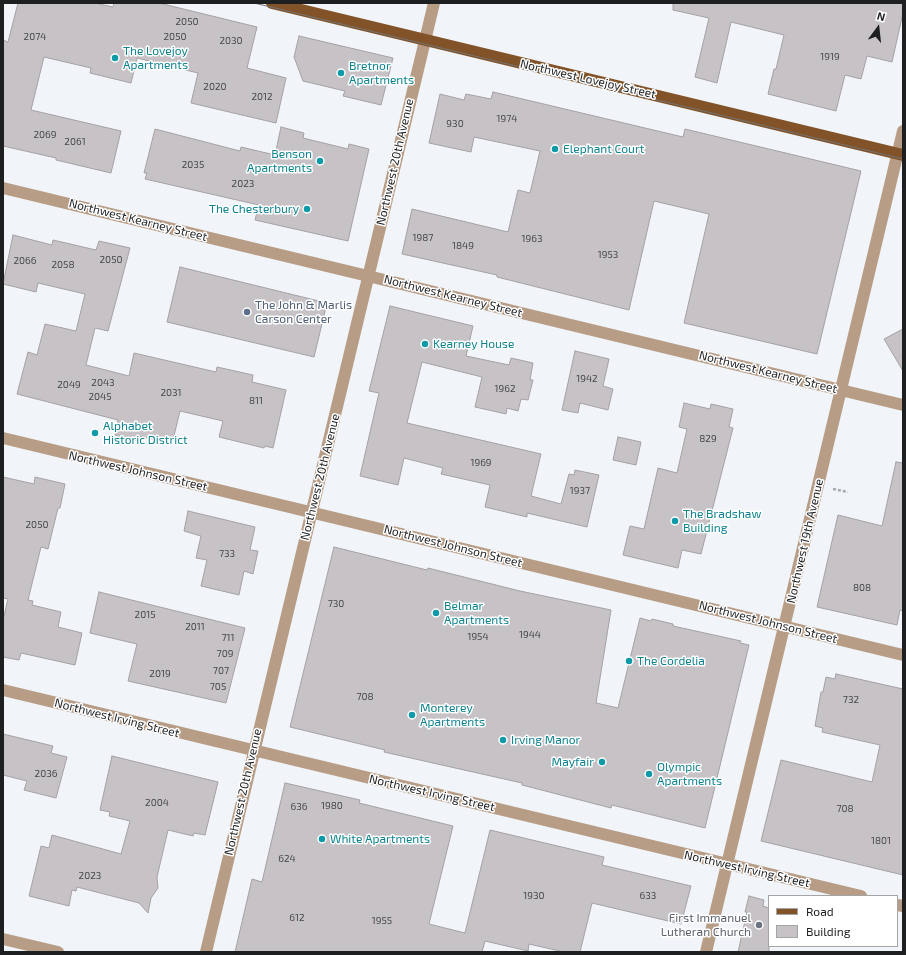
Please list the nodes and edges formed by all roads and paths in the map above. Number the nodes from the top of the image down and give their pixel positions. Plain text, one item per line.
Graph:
1 (272, 3) edge
2 (434, 3) edge
3 (424, 40) junction
4 (903, 131) edge
5 (900, 154) edge
6 (3, 188) edge
7 (369, 276) junction
8 (841, 390) junction
9 (903, 405) edge
10 (3, 438) edge
11 (311, 512) junction
12 (785, 626) junction
13 (903, 655) edge
14 (3, 690) edge
15 (253, 750) junction
16 (728, 864) junction
17 (857, 895) edge
18 (3, 939) edge
19 (58, 952) edge
20 (206, 952) edge
21 (706, 952) edge

1 - 3 main road, Northwest Lovejoy Street
2 - 3 street, Northwest 20th Avenue
3 - 5 main road, Northwest Lovejoy Street
3 - 7 street, Northwest 20th Avenue
4 - 5 street, Northwest 19th Avenue
5 - 8 street, Northwest 19th Avenue
6 - 7 street, Northwest Kearney Street
7 - 8 street, Northwest Kearney Street
7 - 11 street, Northwest 20th Avenue
8 - 9 street, Northwest Kearney Street
8 - 12 street, Northwest 19th Avenue
10 - 11 street, Northwest Johnson Street
11 - 12 street, Northwest Johnson Street
11 - 15 street, Northwest 20th Avenue
12 - 13 street, Northwest Johnson Street
12 - 16 street, Northwest 19th Avenue
14 - 15 street, Northwest Irving Street
15 - 16 street, Northwest Irving Street
15 - 20 street, Northwest 20th Avenue
16 - 17 street, Northwest Irving Street
16 - 21 street, Northwest 19th Avenue
18 - 19 street

